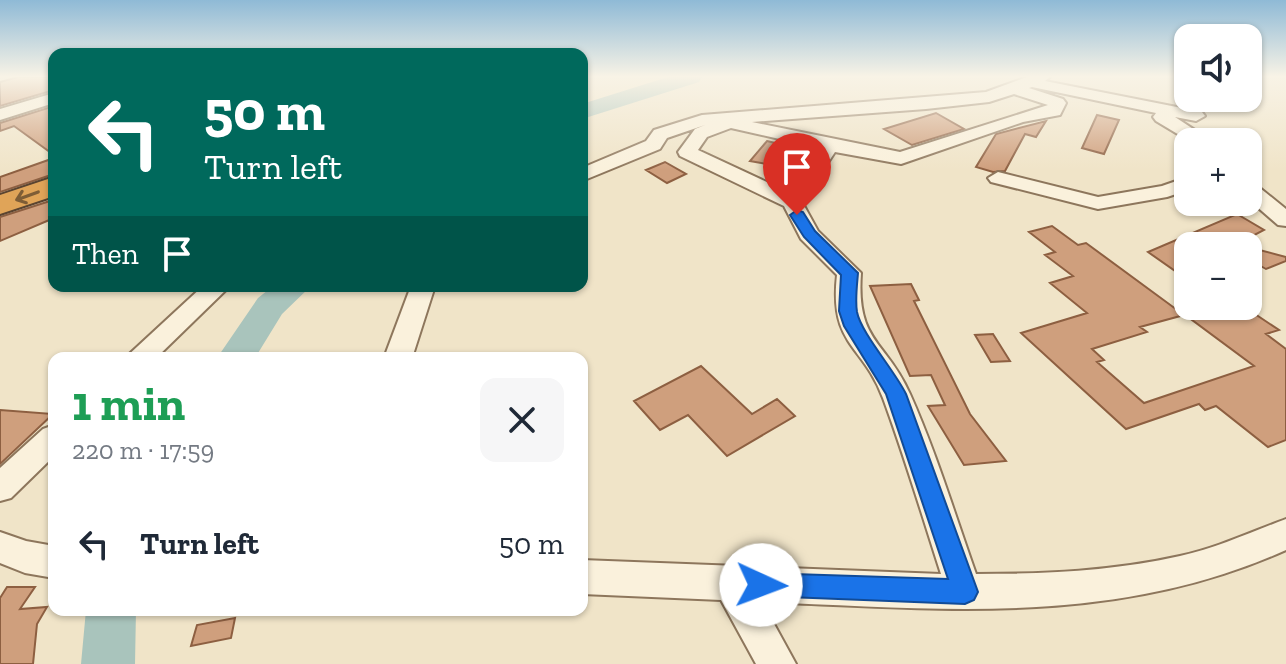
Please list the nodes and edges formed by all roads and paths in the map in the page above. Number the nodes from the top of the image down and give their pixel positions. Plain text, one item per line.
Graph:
1 (22, 108) edge
2 (870, 108) edge
3 (1055, 108) edge
4 (1080, 108) edge
5 (1140, 108) edge
6 (0, 115) edge
7 (1191, 128) edge
8 (1191, 128) edge
9 (830, 145) junction
10 (588, 172) edge
11 (998, 178) dead end
12 (48, 188) edge
13 (1174, 188) edge
14 (1262, 200) edge
15 (792, 202) junction
16 (0, 205) edge
17 (1286, 220) edge
18 (211, 292) edge
19 (421, 292) edge
20 (146, 352) edge
21 (400, 352) edge
22 (48, 443) edge
23 (0, 488) edge
24 (1286, 534) edge
25 (0, 547) edge
26 (48, 561) edge
27 (588, 577) edge
28 (732, 584) junction
29 (965, 592) junction
30 (777, 664) edge

1 - 6 street
2 - 10 street
3 - 9 street
4 - 8 street
5 - 7 street
9 - 15 street
9 - 15 street
11 - 13 street
12 -> 16 highway
14 - 17 street
15 - 29 street
18 - 20 street
19 - 21 street
22 - 23 street
24 - 29 street
25 - 26 street
27 - 28 street
28 - 29 street
28 - 30 street

